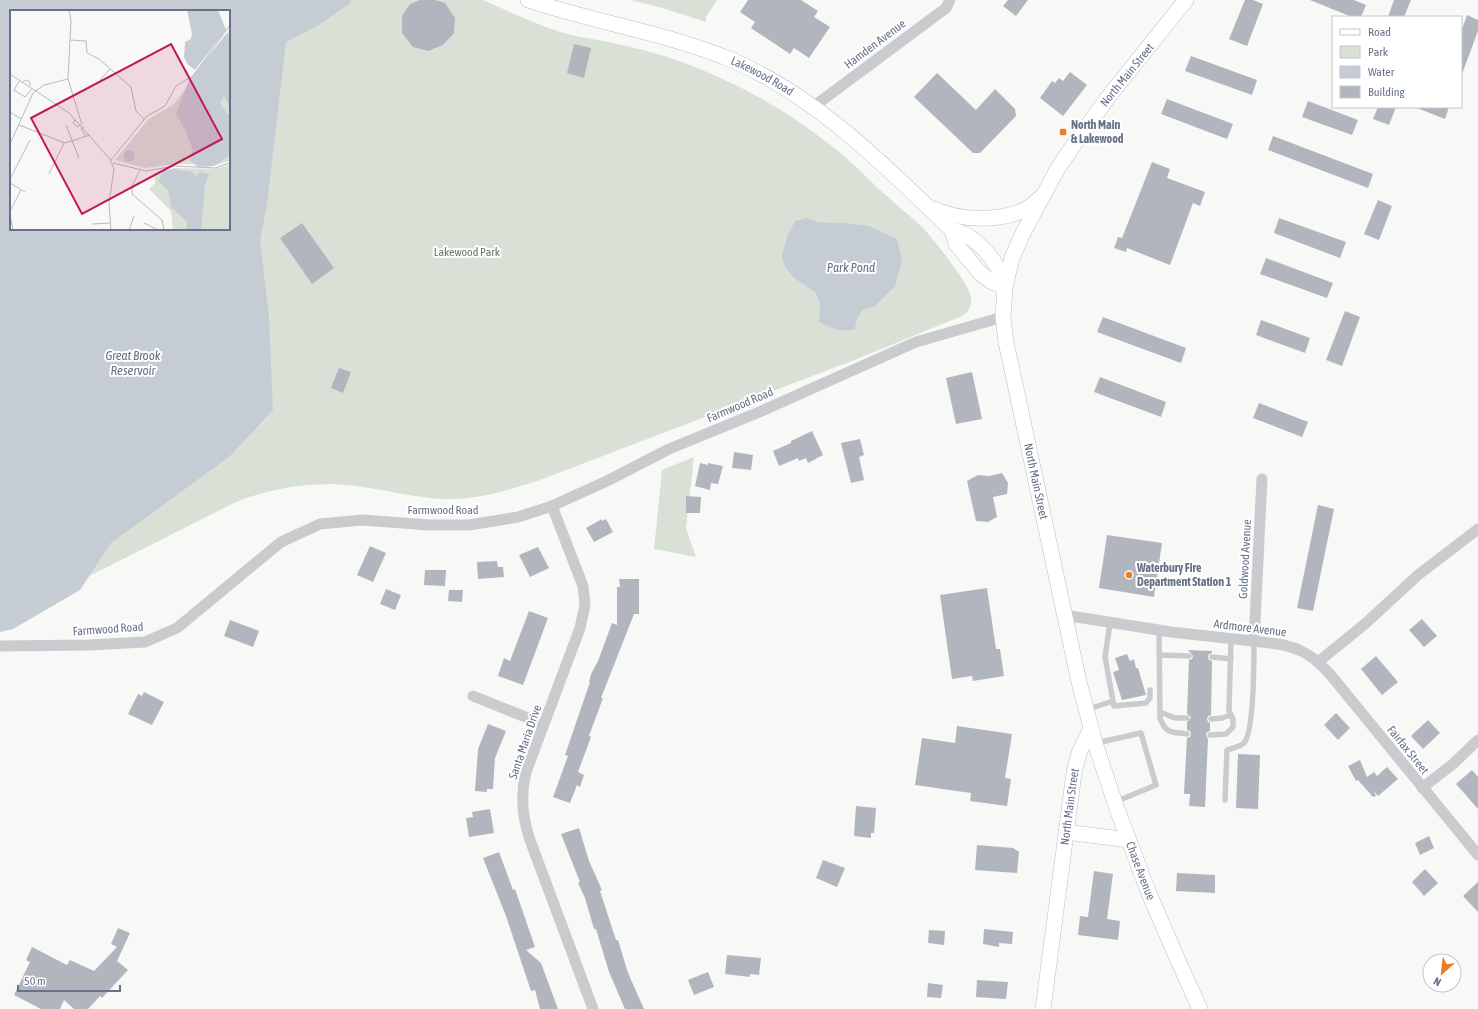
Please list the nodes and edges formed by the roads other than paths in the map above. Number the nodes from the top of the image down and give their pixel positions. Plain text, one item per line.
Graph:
1 (528, 0) edge
2 (950, 0) edge
3 (1186, 0) edge
4 (813, 107) junction
5 (1042, 197) junction
6 (924, 204) junction
7 (1005, 287) junction
8 (1003, 317) junction
9 (1262, 479) dead end
10 (552, 506) junction
11 (1478, 529) edge
12 (1064, 615) junction
13 (1110, 623) junction
14 (1159, 630) junction
15 (1231, 638) junction
16 (1254, 641) junction
17 (0, 646) edge
18 (1160, 655) junction
19 (1189, 656) dead end
20 (1212, 657) dead end
21 (1230, 659) junction
22 (1318, 662) junction
23 (1150, 690) dead end
24 (473, 696) dead end
25 (1113, 701) junction
26 (1086, 710) junction
27 (1160, 712) junction
28 (1231, 715) junction
29 (1187, 718) dead end
30 (1211, 719) dead end
31 (543, 724) junction
32 (1187, 734) dead end
33 (1210, 735) dead end
34 (1093, 736) junction
35 (1478, 740) edge
36 (1422, 788) junction
37 (1224, 800) dead end
38 (1115, 802) junction
39 (1066, 832) junction
40 (1129, 840) junction
41 (1478, 855) edge
42 (592, 1009) edge
43 (1043, 1009) edge
44 (1200, 1009) edge

1 - 4 main road, Lakewood Road
2 - 4 street, Hamden Avenue
3 - 5 main road, North Main Street
4 - 6 main road, Lakewood Road
5 - 6 main road
5 - 7 main road, North Main Street
6 - 7 main road, Lakewood Road
7 - 8 main road, North Main Street
8 - 10 street, Farmwood Road
8 - 12 main road, North Main Street
9 - 16 street, Goldwood Avenue
10 - 17 street, Farmwood Road
10 - 31 street, Santa Maria Drive
11 - 22 street
12 - 13 street, Ardmore Avenue
12 - 26 main road, North Main Street
13 - 14 street, Ardmore Avenue
13 - 25 lane
14 - 15 street, Ardmore Avenue
14 - 18 lane
15 - 16 street, Ardmore Avenue
15 - 21 lane
16 - 22 street, Ardmore Avenue
16 - 37 lane
18 - 19 lane
18 - 27 lane
20 - 21 lane
21 - 28 lane
22 - 36 street, Fairfax Street
23 - 25 lane
24 - 31 street
25 - 26 lane
26 - 34 main road, North Main Street
27 - 29 lane
27 - 32 lane
28 - 30 lane
28 - 33 lane
31 - 42 street, Santa Maria Drive
34 - 38 main road, Chase Avenue
34 - 38 lane
34 - 39 main road, North Main Street
35 - 36 street
36 - 41 street, Fairfax Street
38 - 40 main road, Chase Avenue
39 - 40 main road
39 - 43 main road, North Main Street
40 - 44 main road, Chase Avenue

